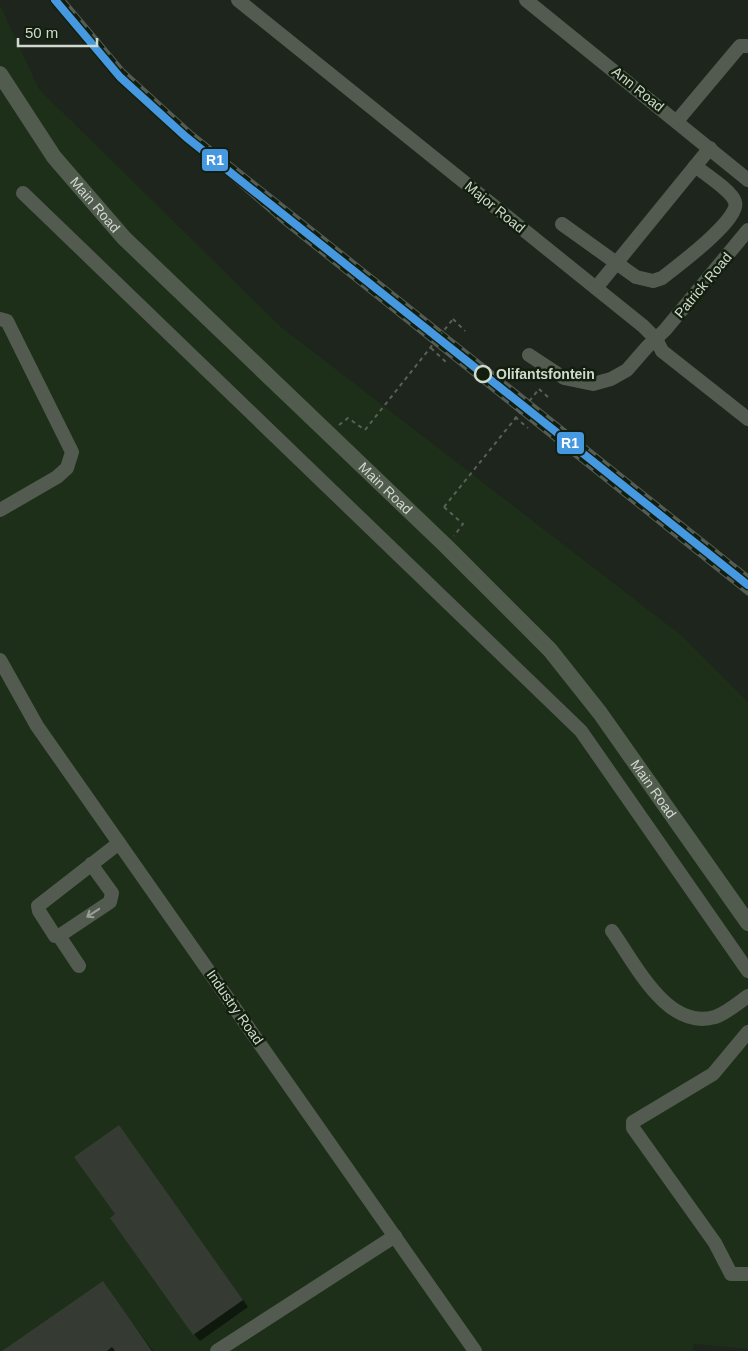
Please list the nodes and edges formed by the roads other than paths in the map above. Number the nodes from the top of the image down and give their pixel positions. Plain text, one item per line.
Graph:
1 (238, 0) edge
2 (526, 0) edge
3 (748, 46) edge
4 (0, 74) edge
5 (677, 121) junction
6 (710, 148) junction
7 (695, 166) junction
8 (748, 180) edge
9 (23, 193) dead end
10 (562, 224) dead end
11 (748, 230) edge
12 (710, 238) junction
13 (728, 254) junction
14 (616, 263) junction
15 (596, 288) junction
16 (0, 319) edge
17 (656, 339) junction
18 (529, 355) dead end
19 (748, 419) edge
20 (0, 510) edge
21 (0, 660) edge
22 (120, 843) junction
23 (91, 864) junction
24 (748, 922) edge
25 (612, 931) dead end
26 (59, 936) junction
27 (79, 966) dead end
28 (748, 971) edge
29 (748, 996) edge
30 (748, 1032) edge
31 (395, 1236) junction
32 (748, 1274) edge
33 (217, 1351) edge
34 (476, 1351) edge

1 - 15 street, Major Road
2 - 5 street, Ann Road
3 - 5 street
4 - 24 main road, Main Road
5 - 6 street, Ann Road
6 - 7 street
6 - 8 street, Ann Road
7 - 12 street
7 - 14 street
9 - 28 street
10 - 14 street
11 - 13 street, Patrick Road
12 - 13 street
12 - 14 street
13 - 17 street, Patrick Road
14 - 15 street
15 - 17 street, Major Road
16 - 20 street
17 - 18 street, Patrick Road
17 - 19 street, Major Road
21 - 22 street, Industry Road
22 - 23 street
22 - 31 street, Industry Road
23 - 26 street
23 -> 26 street
25 - 29 street
26 - 27 street
30 - 32 street
31 - 33 street
31 - 34 street, Industry Road

